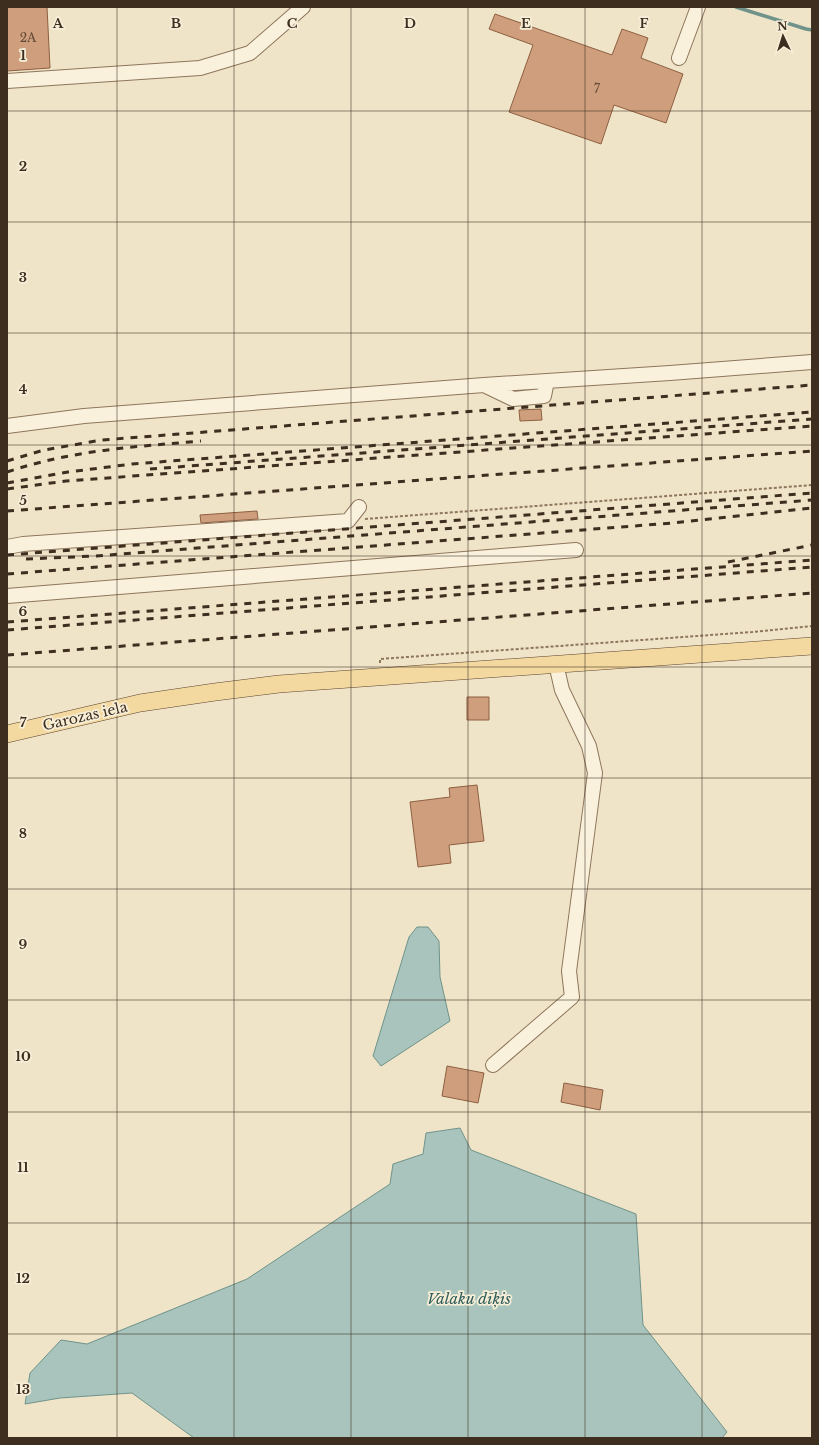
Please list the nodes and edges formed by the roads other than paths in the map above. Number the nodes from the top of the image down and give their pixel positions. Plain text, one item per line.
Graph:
1 (303, 7) edge
2 (698, 7) edge
3 (679, 58) dead end
4 (7, 81) edge
5 (812, 362) edge
6 (7, 426) edge
7 (359, 507) dead end
8 (7, 547) edge
9 (576, 550) dead end
10 (7, 596) edge
11 (812, 646) edge
12 (556, 664) junction
13 (7, 734) edge
14 (493, 1065) dead end

1 - 4 street
2 - 3 street
5 - 6 street
7 - 8 street
9 - 10 street
11 - 12 main road, Garozas iela
12 - 13 main road, Garozas iela
12 - 14 street

